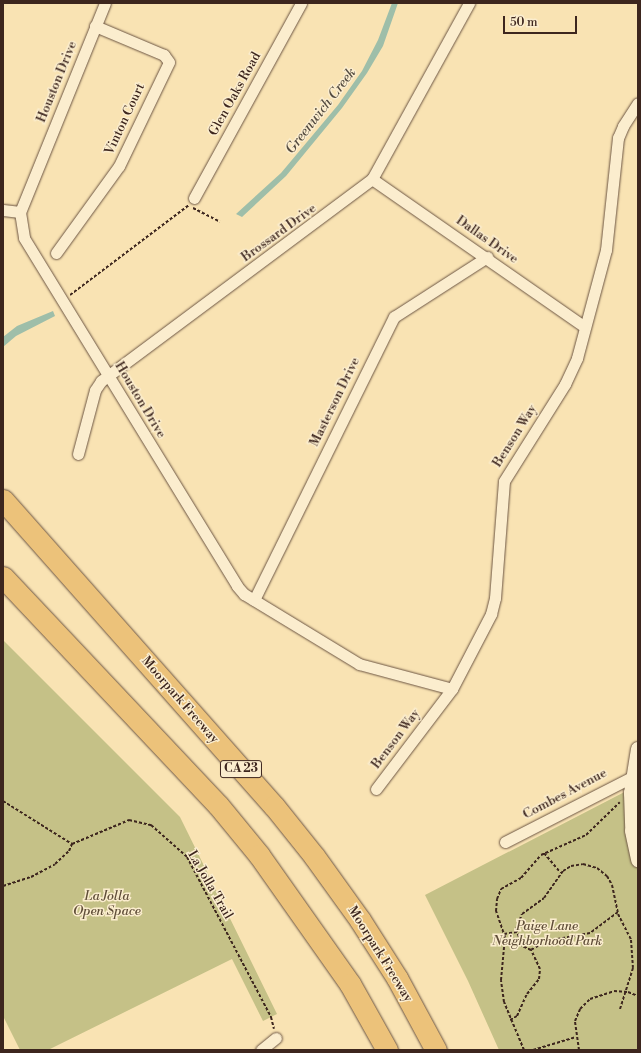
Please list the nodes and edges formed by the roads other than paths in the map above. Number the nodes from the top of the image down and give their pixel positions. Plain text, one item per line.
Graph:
1 (105, 3) edge
2 (301, 3) edge
3 (469, 3) edge
4 (95, 26) junction
5 (638, 103) edge
6 (372, 179) junction
7 (191, 202) road end
8 (3, 210) edge
9 (20, 212) junction
10 (56, 254) dead end
11 (487, 257) junction
12 (585, 327) junction
13 (109, 375) junction
14 (78, 454) dead end
15 (3, 488) edge
16 (9, 506) edge
17 (3, 577) edge
18 (3, 596) edge
19 (254, 600) junction
20 (53, 631) junction
21 (452, 689) junction
22 (638, 749) edge
23 (635, 775) edge
24 (376, 789) dead end
25 (505, 842) dead end
26 (638, 860) edge
27 (276, 1038) dead end
28 (261, 1050) edge
29 (387, 1050) edge
30 (436, 1050) edge

1 - 4 street, Houston Drive
2 - 7 street, Glen Oaks Road
3 - 6 street, Brossard Drive
4 - 9 street, Houston Drive
4 - 10 street, Vinton Court
5 - 12 street, Benson Way
6 - 11 street, Dallas Drive
6 - 13 street, Brossard Drive
8 - 9 street
9 - 13 street, Houston Drive
11 - 12 street, Dallas Drive
11 - 19 street, Masterson Drive
12 - 21 street, Benson Way
13 - 14 street, Brossard Drive
13 - 19 street, Houston Drive
15 - 16 highway, Moorpark Freeway
16 - 30 highway, Moorpark Freeway / CA 23
17 - 20 highway, CA 23
18 - 20 highway
19 - 21 street, Houston Drive
20 - 29 highway, CA 23
21 - 24 street, Benson Way
22 - 23 street
23 - 25 street, Combes Avenue
23 - 26 street
27 - 28 street

